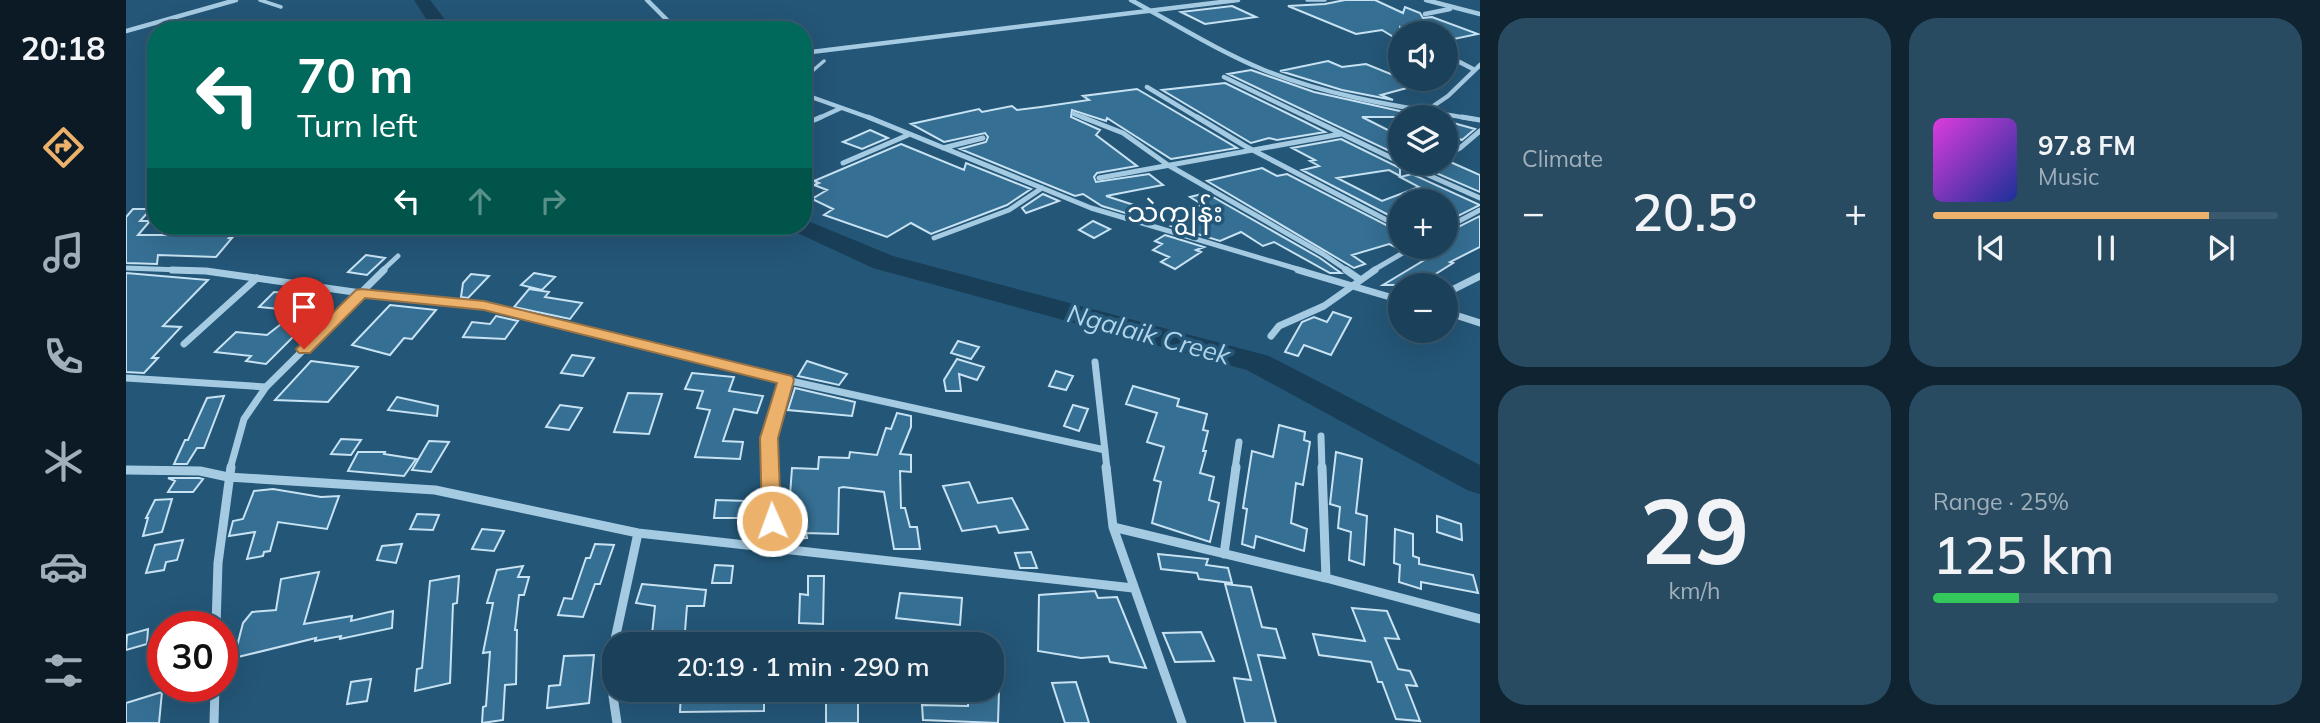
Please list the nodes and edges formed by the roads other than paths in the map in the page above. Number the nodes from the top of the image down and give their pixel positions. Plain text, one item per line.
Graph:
1 (236, 0) edge
2 (260, 0) edge
3 (647, 0) edge
4 (1131, 0) edge
5 (1238, 0) edge
6 (1307, 0) edge
7 (1325, 0) edge
8 (1426, 0) edge
9 (281, 7) dead end
10 (1455, 9) junction
11 (1153, 11) junction
12 (1425, 14) dead end
13 (1480, 14) edge
14 (161, 21) edge
15 (668, 21) edge
16 (147, 25) edge
17 (126, 31) edge
18 (812, 52) edge
19 (824, 61) dead end
20 (1458, 61) edge
21 (1480, 65) edge
22 (1473, 69) junction
23 (812, 71) edge
24 (1224, 77) dead end
25 (1147, 87) dead end
26 (812, 97) edge
27 (1392, 105) edge
28 (1435, 105) edge
29 (841, 107) junction
30 (1074, 114) dead end
31 (1458, 116) edge
32 (1480, 120) edge
33 (812, 121) edge
34 (1480, 131) edge
35 (1341, 134) junction
36 (908, 135) junction
37 (983, 138) dead end
38 (942, 148) junction
39 (1253, 148) junction
40 (1458, 149) edge
41 (1388, 156) edge
42 (842, 163) dead end
43 (1168, 165) junction
44 (1428, 175) edge
45 (1099, 178) dead end
46 (1042, 188) junction
47 (1480, 198) edge
48 (1480, 210) edge
49 (1388, 221) edge
50 (1458, 222) edge
51 (934, 238) dead end
52 (398, 256) dead end
53 (1393, 259) edge
54 (126, 268) edge
55 (1480, 276) edge
56 (257, 278) junction
57 (1359, 279) junction
58 (1352, 287) junction
59 (1458, 287) edge
60 (361, 293) junction
61 (1388, 297) edge
62 (1458, 316) edge
63 (1480, 323) edge
64 (1271, 336) dead end
65 (184, 344) dead end
66 (1095, 362) dead end
67 (126, 377) edge
68 (786, 380) junction
69 (266, 387) junction
70 (1321, 436) dead end
71 (1238, 442) dead end
72 (1105, 450) junction
73 (126, 470) edge
74 (228, 477) junction
75 (1113, 527) junction
76 (638, 533) junction
77 (772, 549) junction
78 (1224, 554) junction
79 (1326, 578) junction
80 (1133, 588) junction
81 (216, 611) edge
82 (1480, 619) edge
83 (617, 632) edge
84 (215, 702) edge
85 (614, 702) edge
86 (214, 723) edge
87 (617, 723) edge
88 (1182, 723) edge

1 - 14 street
2 - 9 lane
3 - 15 street
4 - 11 street
5 - 11 street
6 - 7 lane
8 - 10 street
10 - 12 street
10 - 13 street
11 - 18 street
11 - 27 street
16 - 17 street
19 - 23 lane
20 - 22 street
21 - 22 street
22 - 28 street
24 - 35 street
25 - 39 street
26 - 29 street
29 - 33 street
29 - 36 street
30 - 43 street
31 - 32 street
34 - 40 street
35 - 39 street
35 - 41 street
36 - 38 street
36 - 42 street
37 - 38 street
38 - 46 street
39 - 43 street
39 - 49 street
43 - 45 street
43 - 57 street
44 - 47 street
46 - 51 street
46 - 58 street
48 - 50 street
52 - 60 street
53 - 57 street
54 - 56 street
55 - 59 street
56 - 60 street
56 - 65 street
57 - 58 street
58 - 61 street
58 - 64 street
60 - 68 street
60 - 69 street
62 - 63 street
66 - 72 street
67 - 69 street
68 - 72 street
68 - 77 street
69 - 74 street
70 - 79 street
71 - 78 street
72 - 75 street
73 - 74 street
74 - 76 street
74 - 81 street
75 - 78 street
75 - 80 street
76 - 77 street
76 - 83 street
77 - 80 street
78 - 79 street
79 - 82 street
80 - 88 street
84 - 86 street
85 - 87 street

